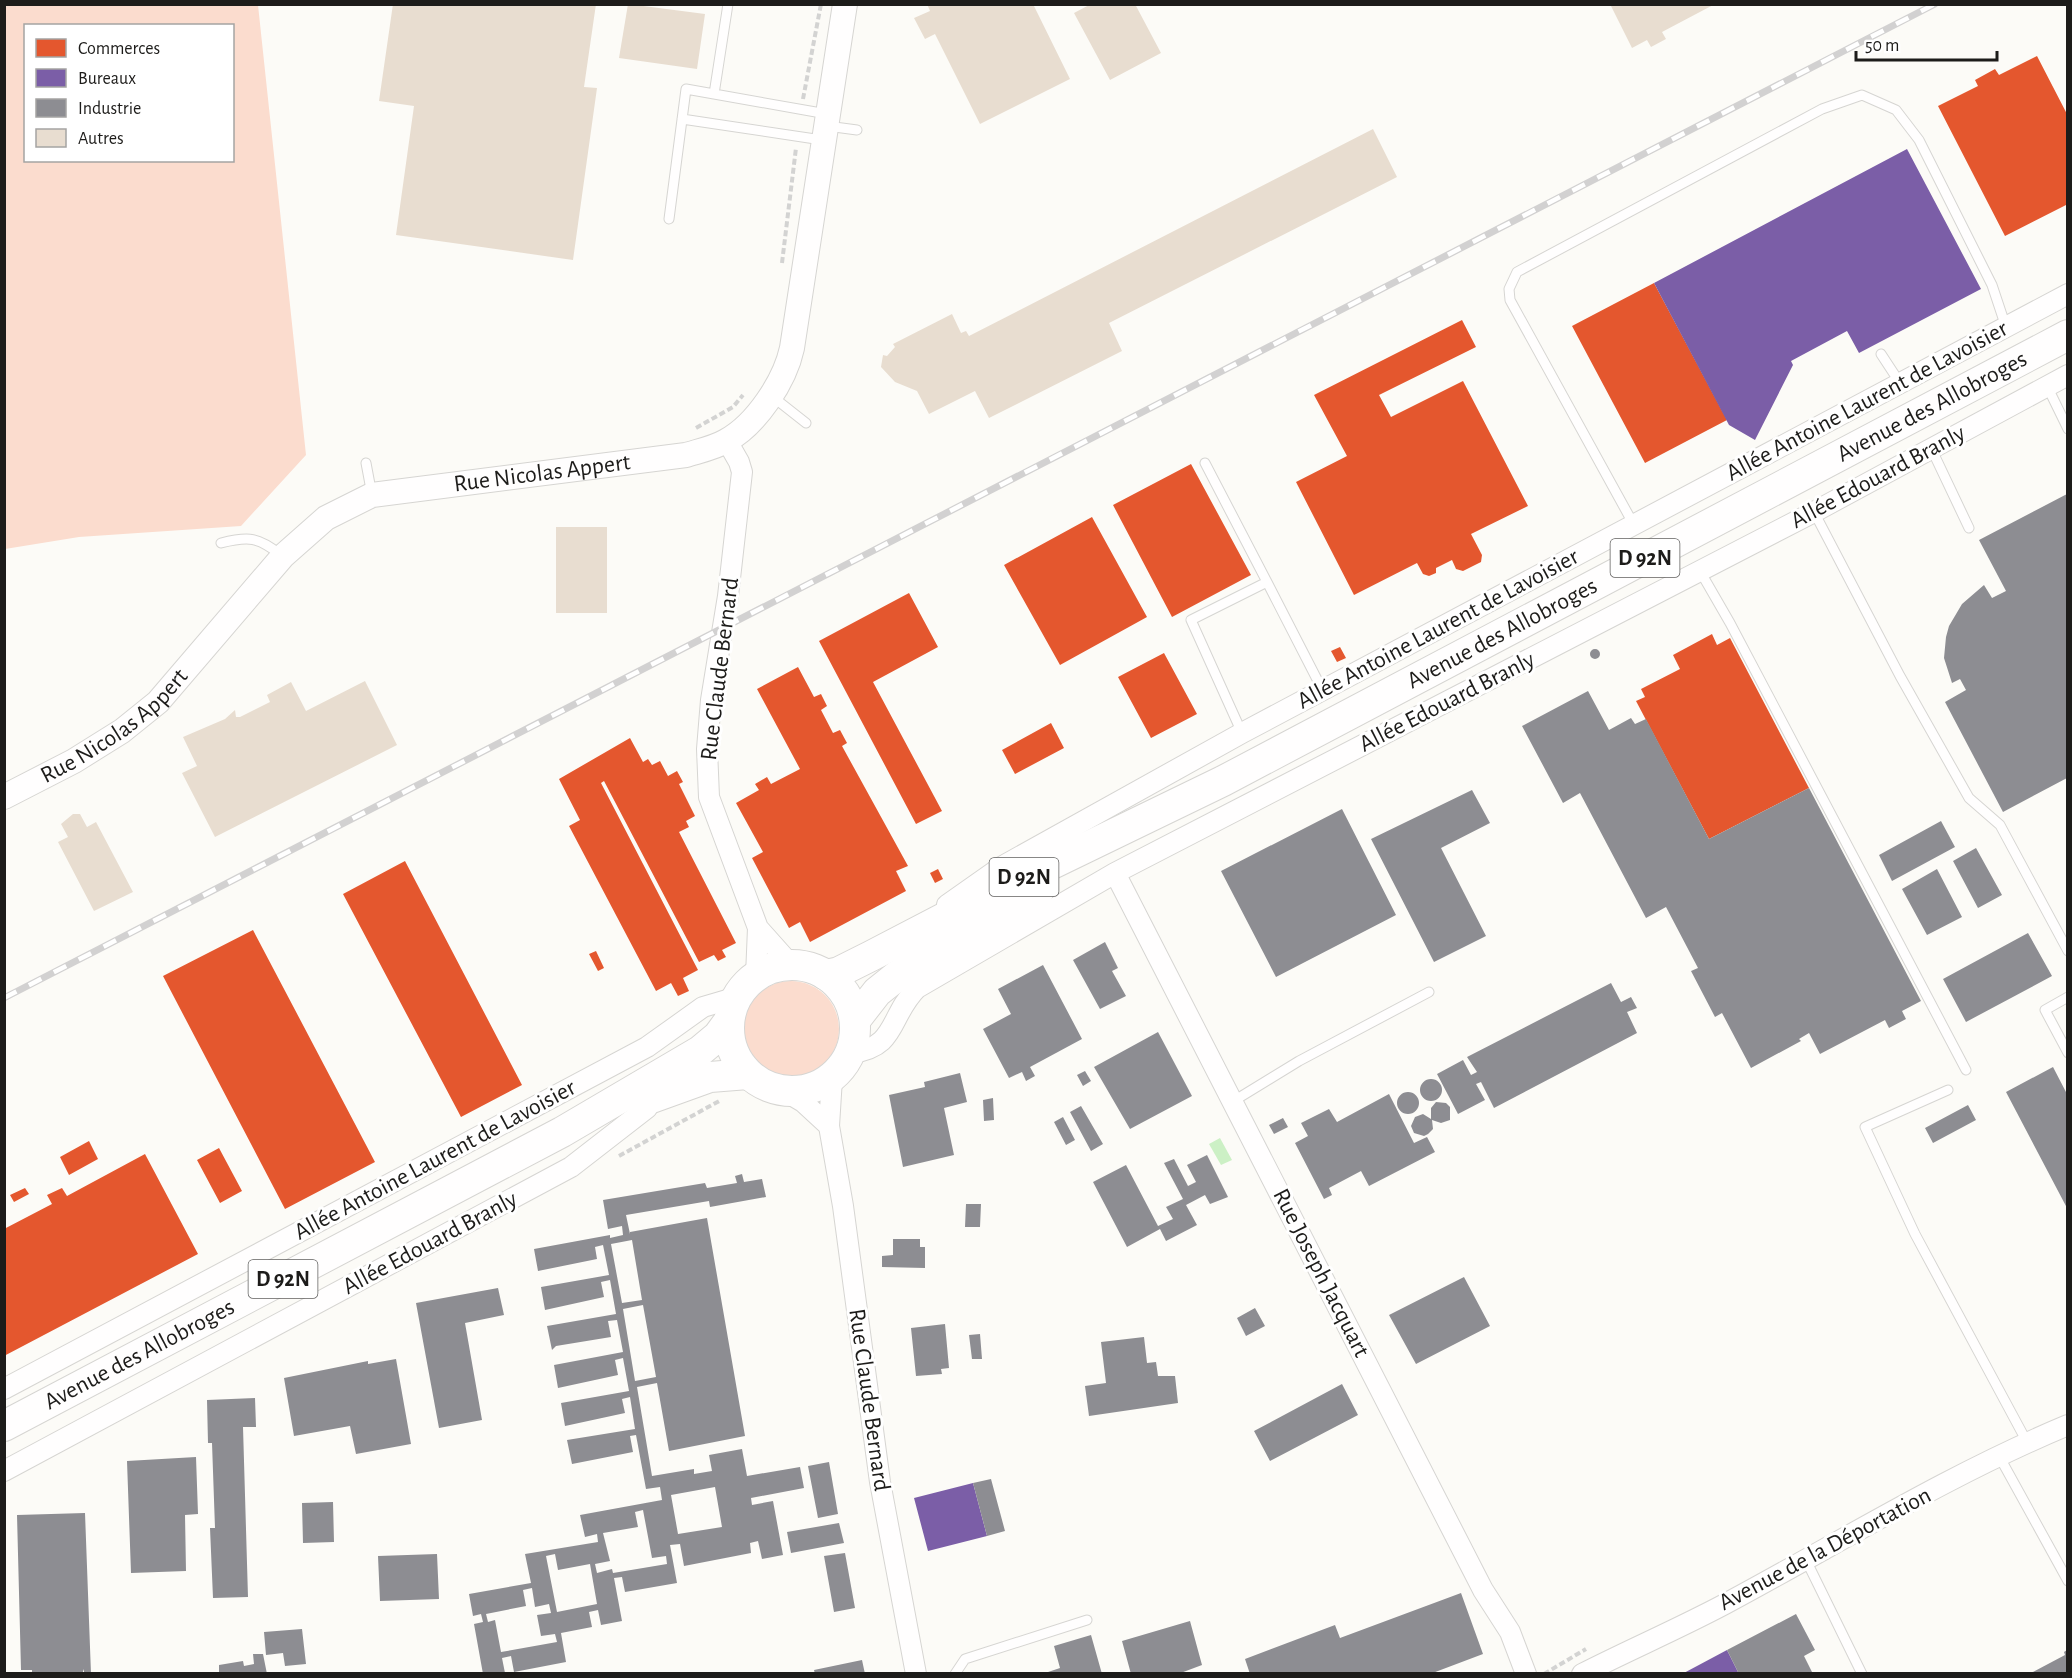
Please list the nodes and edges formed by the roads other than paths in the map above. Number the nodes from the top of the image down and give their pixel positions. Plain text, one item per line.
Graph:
1 (728, 4) edge
2 (845, 4) edge
3 (714, 94) junction
4 (682, 119) junction
5 (826, 127) junction
6 (857, 130) dead end
7 (669, 219) dead end
8 (2067, 294) edge
9 (2006, 327) junction
10 (2067, 335) edge
11 (1881, 354) dead end
12 (2067, 375) edge
13 (1900, 383) junction
14 (2047, 386) junction
15 (759, 393) junction
16 (806, 423) dead end
17 (2067, 429) edge
18 (727, 441) junction
19 (1931, 448) junction
20 (366, 463) dead end
21 (1205, 463) dead end
22 (372, 495) junction
23 (1814, 512) junction
24 (1634, 525) junction
25 (1969, 528) dead end
26 (221, 543) dead end
27 (283, 556) junction
28 (1700, 571) junction
29 (1267, 582) junction
30 (1323, 691) junction
31 (1242, 733) junction
32 (1223, 781) junction
33 (4, 797) edge
34 (1115, 873) junction
35 (997, 880) junction
36 (758, 928) junction
37 (929, 942) junction
38 (2067, 951) edge
39 (791, 965) junction
40 (826, 975) junction
41 (1429, 992) dead end
42 (2067, 997) edge
43 (741, 998) junction
44 (856, 1019) junction
45 (851, 1053) junction
46 (2067, 1053) edge
47 (1966, 1070) dead end
48 (748, 1074) junction
49 (832, 1078) junction
50 (1948, 1090) dead end
51 (786, 1092) junction
52 (652, 1098) junction
53 (1232, 1102) junction
54 (829, 1126) junction
55 (562, 1132) junction
56 (4, 1389) edge
57 (2067, 1425) edge
58 (4, 1426) edge
59 (2027, 1442) junction
60 (1999, 1456) junction
61 (4, 1471) edge
62 (1805, 1558) junction
63 (2067, 1581) edge
64 (1087, 1620) dead end
65 (916, 1674) edge
66 (955, 1674) edge
67 (1526, 1674) edge
68 (1531, 1674) edge
69 (1541, 1674) edge
70 (1582, 1674) edge
71 (1862, 1674) edge

1 - 3 lane
2 - 5 street, Rue Nicolas Appert
3 - 4 lane
3 - 5 lane
4 - 5 lane
4 - 7 lane
5 - 6 lane
5 - 15 street, Rue Nicolas Appert
8 - 9 street, Allée Antoine Laurent de Lavoisier
9 - 13 street, Allée Antoine Laurent de Lavoisier
9 - 24 lane
10 - 32 main road, Avenue des Allobroges / D 92N
11 - 13 lane
12 - 14 street, Allée Edouard Branly
13 - 24 street, Allée Antoine Laurent de Lavoisier
14 - 17 lane
14 - 19 street, Allée Edouard Branly
15 - 16 lane
15 - 18 street, Rue Nicolas Appert
18 - 22 street, Rue Nicolas Appert
18 - 36 street, Rue Claude Bernard
19 - 23 street, Allée Edouard Branly
19 - 25 lane
20 - 22 lane
21 - 29 lane
22 - 27 street, Rue Nicolas Appert
23 - 28 street, Allée Edouard Branly
23 - 38 lane
24 - 30 street, Allée Antoine Laurent de Lavoisier
26 - 27 lane
27 - 33 street, Rue Nicolas Appert
28 - 34 street, Allée Edouard Branly
28 - 47 lane
29 - 30 lane
29 - 31 lane
30 - 31 street, Allée Antoine Laurent de Lavoisier
31 - 35 street, Allée Antoine Laurent de Lavoisier
32 - 35 main road, Avenue des Allobroges / D 92N
32 - 37 main road, Avenue des Allobroges / D 92N
34 - 45 street, Allée Edouard Branly
34 - 53 street, Rue Joseph Jacquart
35 - 37 main road, Avenue des Allobroges / D 92N
36 - 39 street, Rue Claude Bernard
36 - 43 street, Rue Claude Bernard
37 - 40 main road, Avenue des Allobroges / D 92N
37 - 44 main road, Avenue des Allobroges / D 92N
39 - 40 main road
39 - 43 main road
40 - 44 main road
41 - 53 lane
42 - 46 lane
43 - 48 main road
43 - 55 main road, Avenue des Allobroges / D 92N
43 - 56 street, Allée Antoine Laurent de Lavoisier
44 - 45 main road
45 - 49 main road
48 - 51 main road
48 - 52 main road, Avenue des Allobroges / D 92N
49 - 51 main road
49 - 54 street, Rue Claude Bernard
50 - 59 lane
51 - 54 street
52 - 55 main road, Avenue des Allobroges / D 92N
52 - 61 street, Allée Edouard Branly
53 - 67 street, Rue Joseph Jacquart
54 - 65 street, Rue Claude Bernard
55 - 58 main road, Avenue des Allobroges / D 92N
57 - 59 street, Avenue de la Déportation
59 - 60 street, Avenue de la Déportation
60 - 62 street, Avenue de la Déportation
60 - 63 lane
62 - 70 street, Avenue de la Déportation
62 - 71 lane
64 - 66 lane
68 - 69 street

